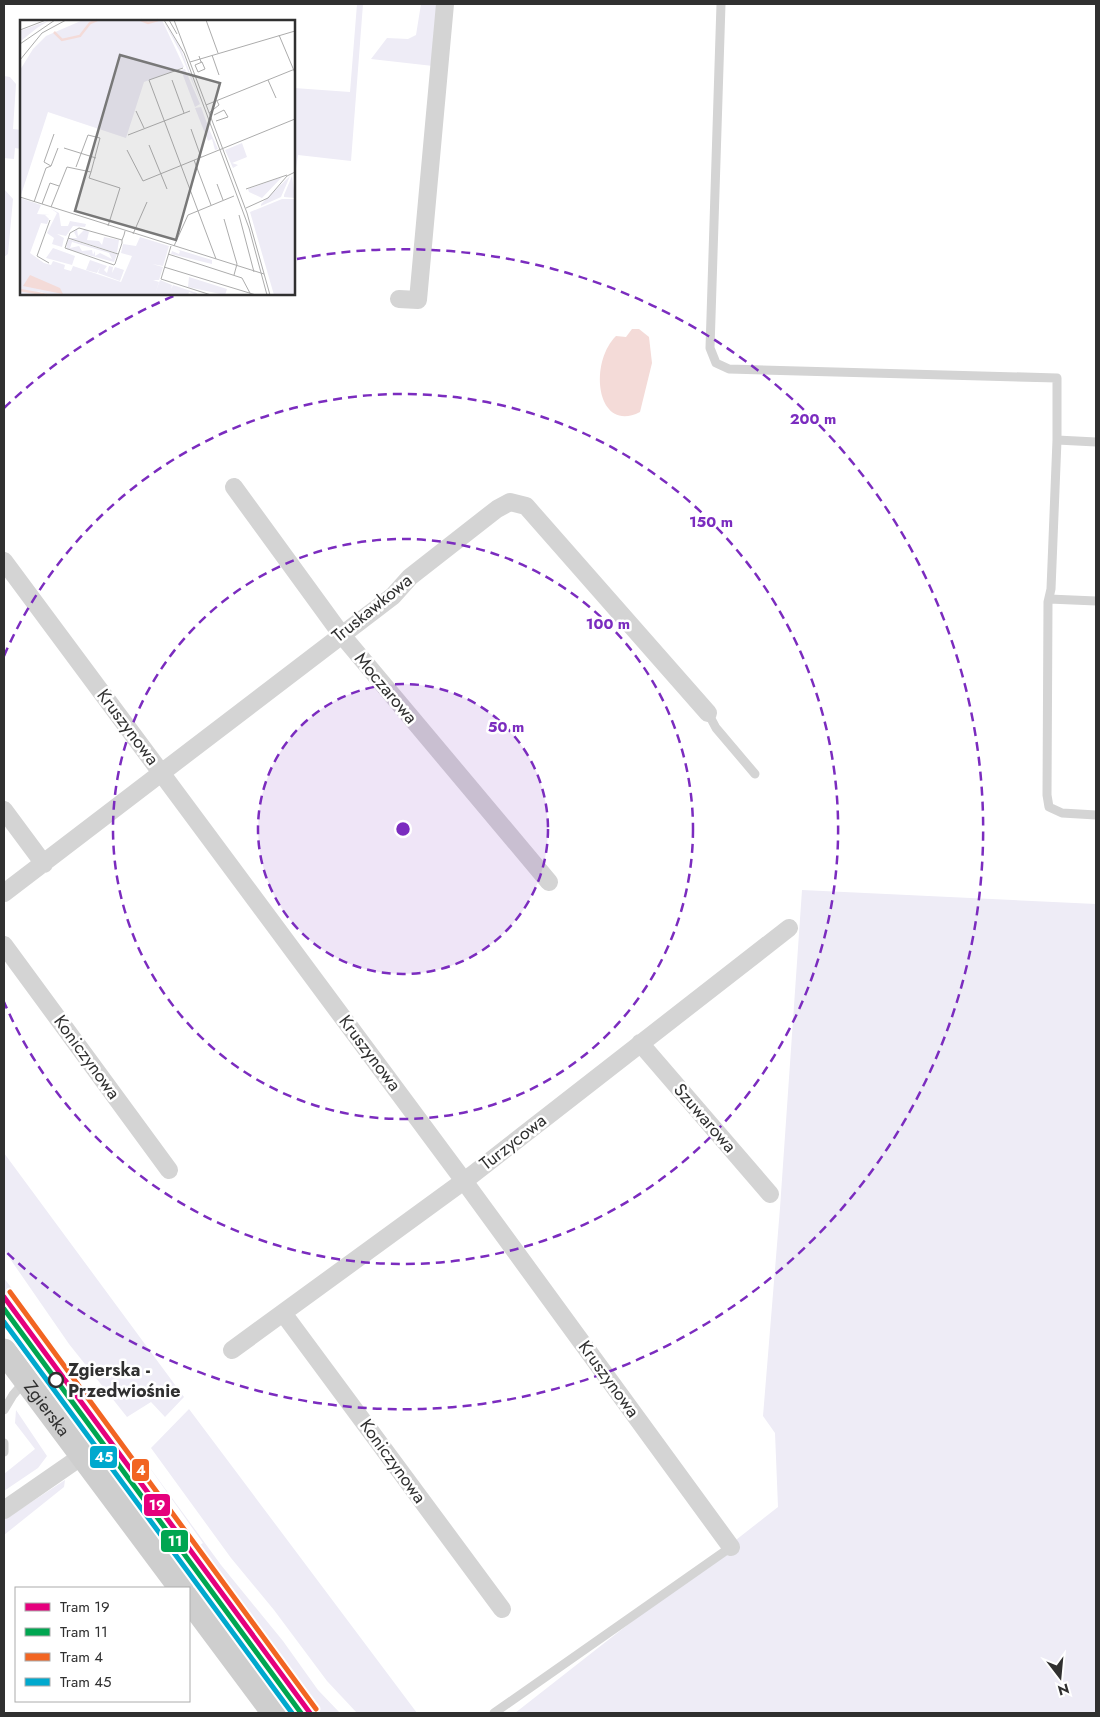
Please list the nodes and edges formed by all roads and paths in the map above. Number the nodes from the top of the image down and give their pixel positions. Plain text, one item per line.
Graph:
1 (446, 4) edge
2 (721, 4) edge
3 (399, 299) dead end
4 (1057, 440) junction
5 (1096, 442) edge
6 (234, 487) dead end
7 (4, 561) edge
8 (1049, 599) junction
9 (1096, 600) edge
10 (341, 634) junction
11 (708, 713) joint
12 (162, 772) junction
13 (755, 774) dead end
14 (4, 810) edge
15 (1096, 815) edge
16 (44, 864) junction
17 (549, 882) dead end
18 (4, 893) edge
19 (789, 928) dead end
20 (4, 945) edge
21 (640, 1043) junction
22 (170, 1170) dead end
23 (464, 1181) junction
24 (770, 1194) dead end
25 (283, 1313) junction
26 (232, 1350) dead end
27 (5, 1355) edge
28 (26, 1380) junction
29 (4, 1410) edge
30 (4, 1443) edge
31 (4, 1452) edge
32 (82, 1456) junction
33 (4, 1510) edge
34 (731, 1547) joint
35 (180, 1587) edge
36 (190, 1600) edge
37 (502, 1609) dead end
38 (274, 1713) edge
39 (494, 1713) edge

1 - 3 street
2 - 4 lane
4 - 5 lane
4 - 8 lane
6 - 10 street, Moczarowa
7 - 12 street, Kruszynowa
8 - 9 lane
8 - 15 lane
10 - 11 street, Truskawkowa
10 - 12 street, Truskawkowa
10 - 17 street, Moczarowa
11 - 13 lane
12 - 16 street, Truskawkowa
12 - 23 street, Kruszynowa
14 - 16 street
16 - 18 street, Truskawkowa
19 - 21 street, Turzycowa
20 - 22 street, Koniczynowa
21 - 23 street, Turzycowa
21 - 24 street, Szuwarowa
23 - 25 street, Turzycowa
23 - 34 street, Kruszynowa
25 - 26 street, Turzycowa
25 - 37 street, Koniczynowa
27 - 28 main road, Zgierska
28 - 29 lane
28 - 32 main road, Zgierska
30 - 31 lane
32 - 33 street
32 - 35 main road, Zgierska
34 - 39 lane
36 - 38 main road

